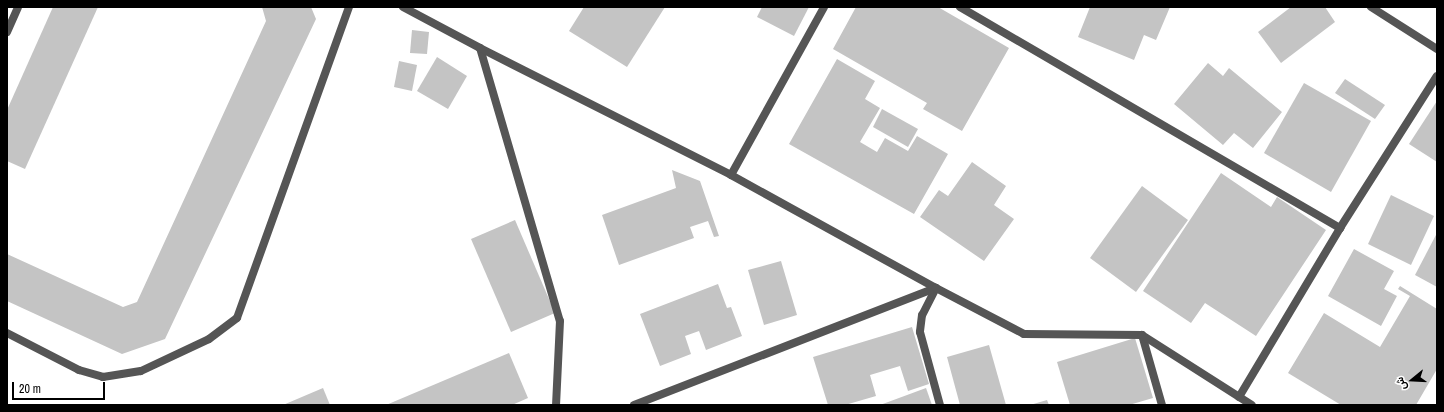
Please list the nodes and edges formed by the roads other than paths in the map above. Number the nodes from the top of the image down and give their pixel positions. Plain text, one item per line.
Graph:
1 (18, 7) edge
2 (349, 7) edge
3 (403, 7) edge
4 (824, 7) edge
5 (960, 7) edge
6 (1371, 7) edge
7 (7, 32) edge
8 (480, 48) junction
9 (1437, 49) edge
10 (1437, 76) edge
11 (731, 175) junction
12 (1340, 228) junction
13 (936, 288) junction
14 (7, 333) edge
15 (1142, 335) junction
16 (1239, 397) junction
17 (556, 405) edge
18 (634, 405) edge
19 (940, 405) edge
20 (1162, 405) edge
21 (1252, 405) edge

1 - 7 street
2 - 14 street
3 - 8 street
4 - 11 street
5 - 12 street
6 - 9 street
8 - 11 street
8 - 17 street
10 - 12 street
11 - 13 street
12 - 16 street
13 - 15 street
13 - 18 street
13 - 19 street
15 - 16 street
15 - 20 street
16 - 21 street

